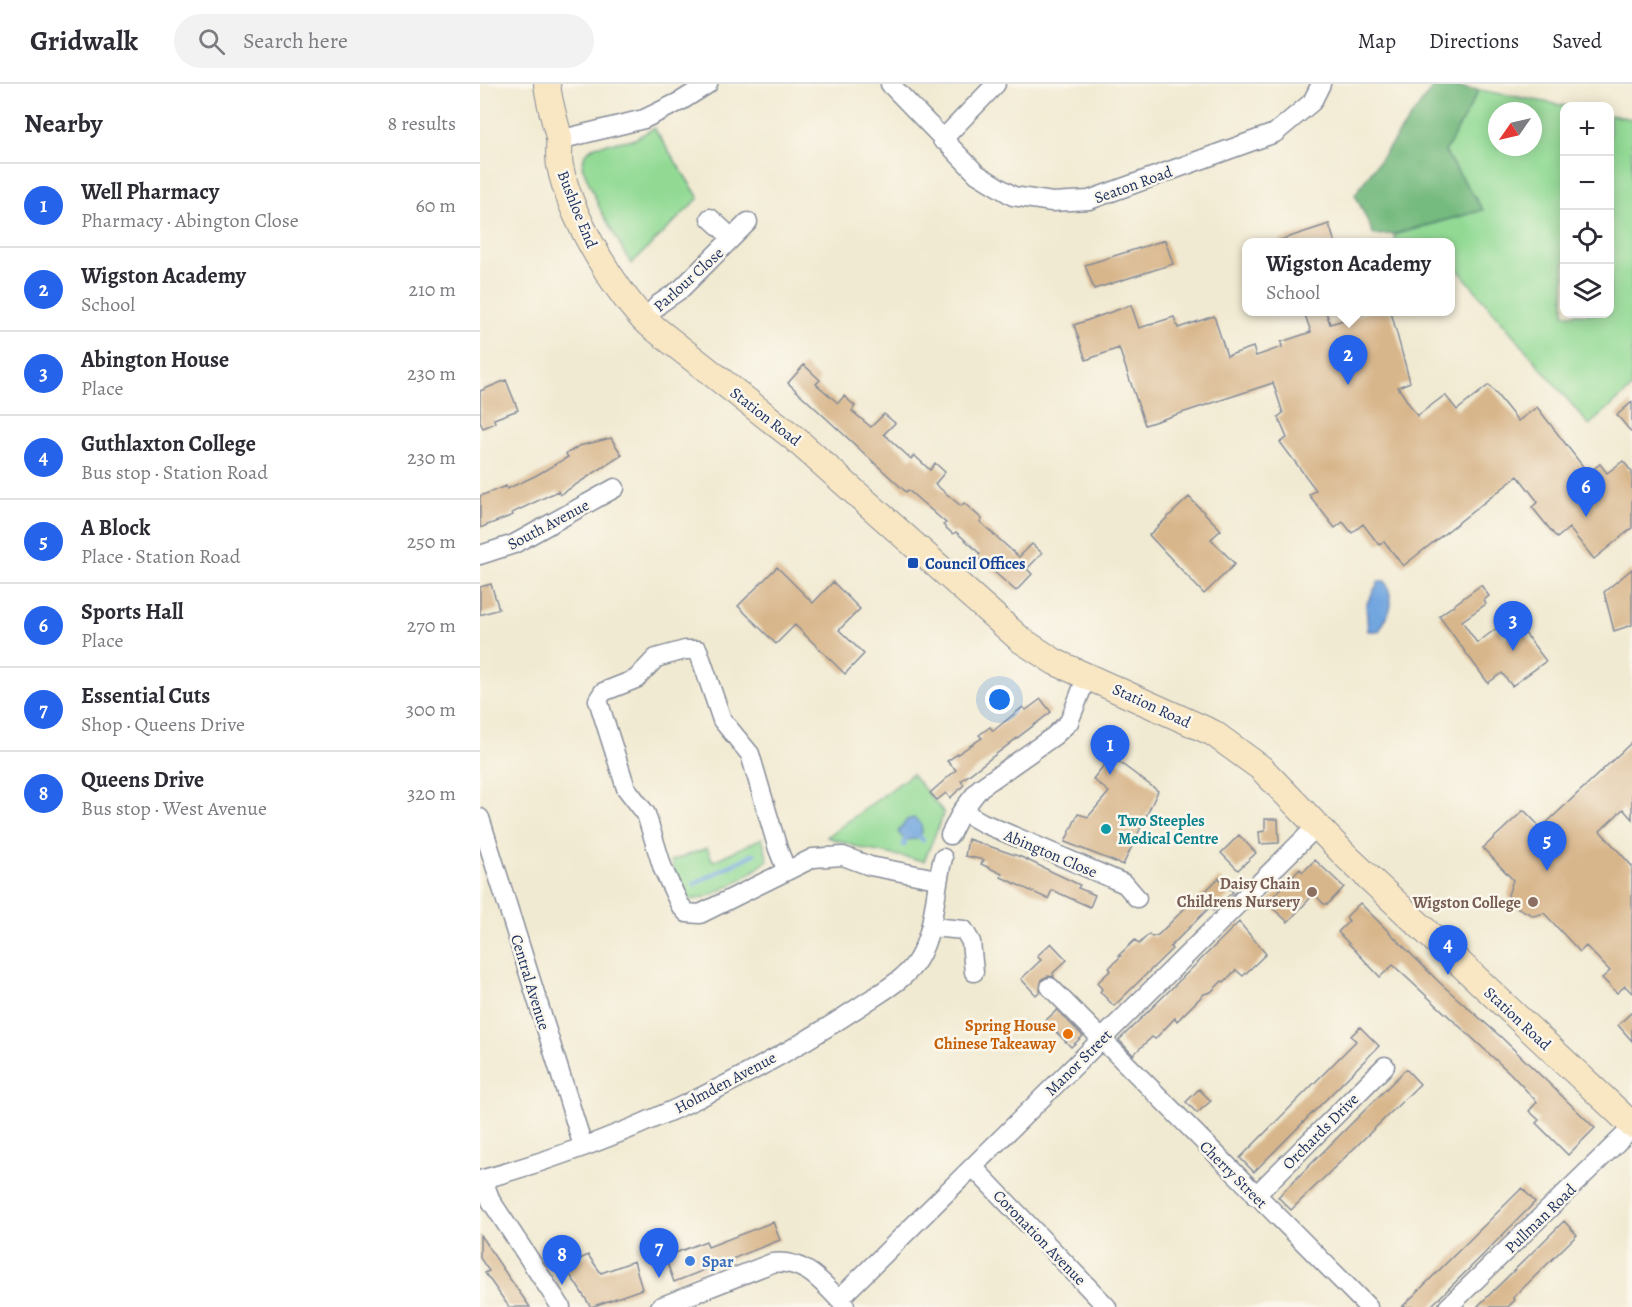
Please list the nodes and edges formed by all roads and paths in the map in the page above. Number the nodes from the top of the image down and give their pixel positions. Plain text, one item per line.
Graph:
1 (547, 84) edge
2 (708, 84) edge
3 (890, 84) edge
4 (996, 84) edge
5 (1322, 84) edge
6 (559, 140) junction
7 (942, 140) junction
8 (710, 218) dead end
9 (748, 222) dead end
10 (732, 238) junction
11 (644, 320) junction
12 (615, 488) dead end
13 (480, 555) edge
14 (1087, 676) junction
15 (962, 811) junction
16 (480, 818) edge
17 (1318, 825) junction
18 (950, 835) dead end
19 (943, 858) dead end
20 (786, 869) junction
21 (937, 879) junction
22 (1137, 898) dead end
23 (931, 927) junction
24 (974, 972) dead end
25 (1050, 987) dead end
26 (1101, 1039) junction
27 (1385, 1066) dead end
28 (1632, 1127) edge
29 (583, 1146) junction
30 (973, 1167) junction
31 (482, 1180) edge
32 (1255, 1196) junction
33 (842, 1303) edge
34 (561, 1307) edge
35 (660, 1307) edge
36 (1107, 1307) edge
37 (1368, 1307) edge
38 (1448, 1307) edge

1 - 6 main road, Bushloe End
2 - 6 street
3 - 7 street, Seaton Road
4 - 7 street
5 - 7 street, Seaton Road
6 - 11 main road, Bushloe End
8 - 10 street, Parlour Close
9 - 10 street, Parlour Close
10 - 11 street, Parlour Close
11 - 14 main road, Station Road
12 - 13 street, South Avenue
14 - 15 street
14 - 17 main road, Station Road
15 - 18 street
15 - 22 street, Abington Close
16 - 29 street, Central Avenue
17 - 26 street, Manor Street
17 - 28 main road, Station Road
19 - 21 street, Holmden Avenue
20 - 20 street
20 - 21 street
21 - 23 street, Holmden Avenue
23 - 24 street
23 - 29 street, Holmden Avenue
25 - 26 street, Cherry Street
26 - 30 street, Manor Street
26 - 32 street, Cherry Street
27 - 32 street, Orchards Drive
28 - 38 street, Pullman Road
29 - 31 street, Holmden Avenue
30 - 33 street, Manor Street
30 - 36 street, Coronation Avenue
31 - 34 street
32 - 37 street, Cherry Street
33 - 35 street

